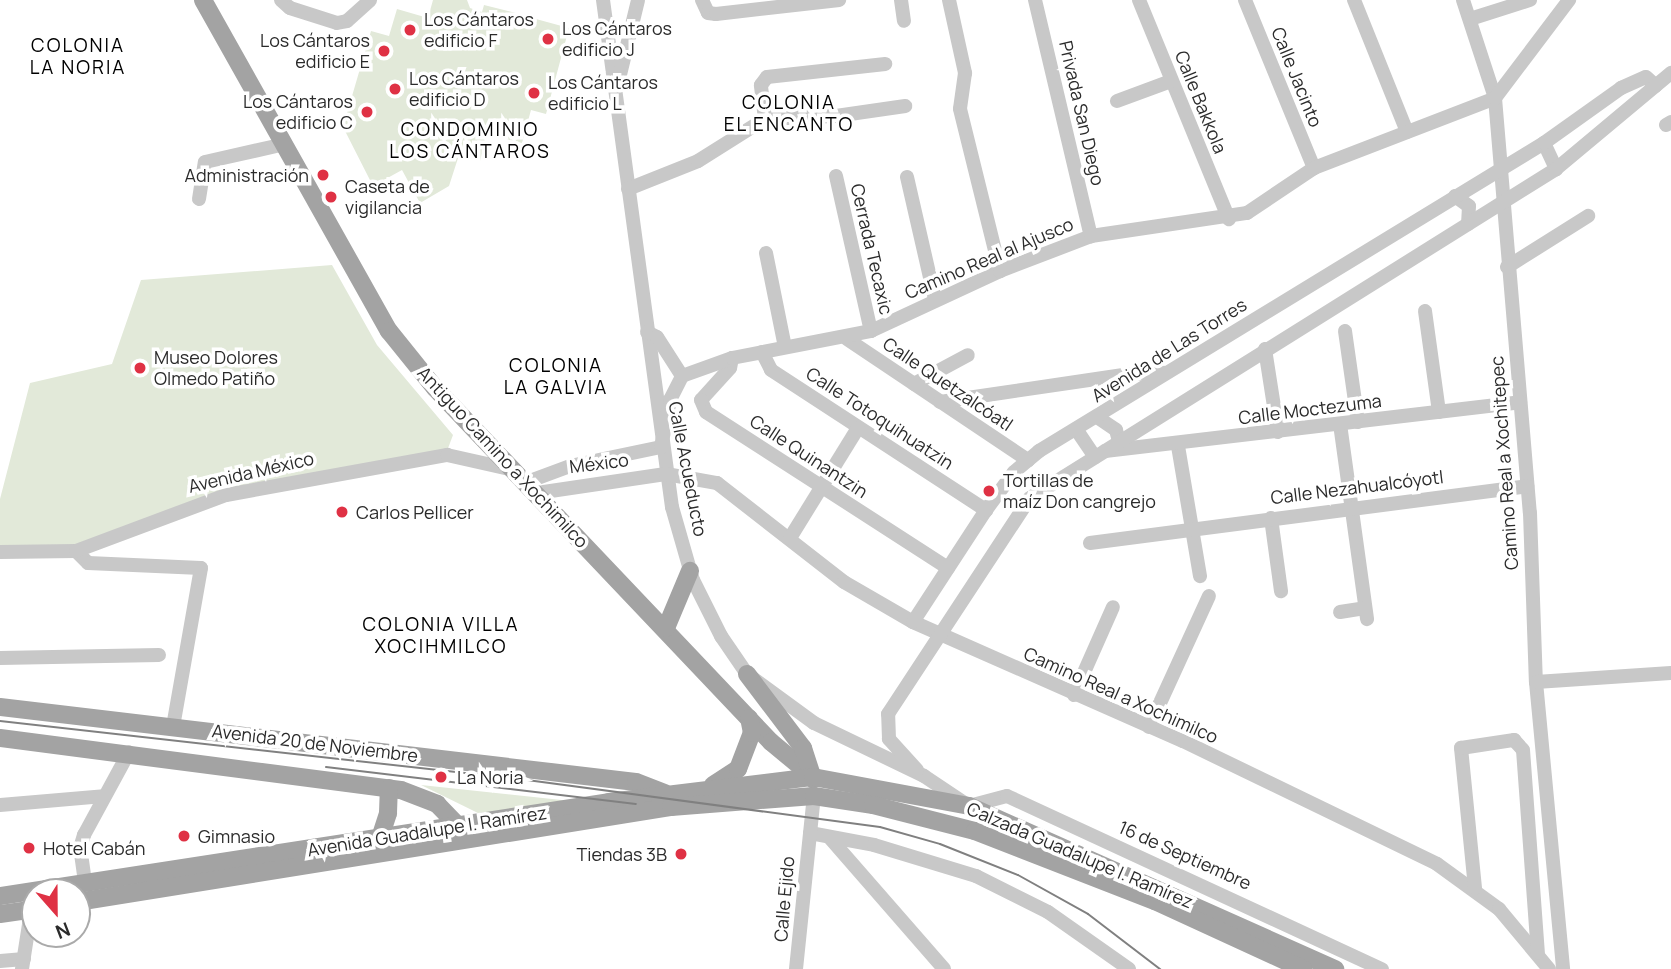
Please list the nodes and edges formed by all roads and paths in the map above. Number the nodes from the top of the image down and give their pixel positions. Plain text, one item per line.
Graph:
1 (204, 0) edge
2 (281, 0) edge
3 (603, 0) edge
4 (638, 0) edge
5 (702, 0) edge
6 (839, 0) edge
7 (901, 0) edge
8 (950, 0) edge
9 (1035, 0) edge
10 (1139, 0) edge
11 (1245, 0) edge
12 (1354, 0) edge
13 (1463, 0) edge
14 (1530, 0) edge
15 (1569, 0) edge
16 (362, 1) edge
17 (1470, 19) junction
18 (904, 21) dead end
19 (885, 64) dead end
20 (1671, 73) edge
21 (1171, 81) junction
22 (1656, 86) junction
23 (615, 95) junction
24 (1495, 98) junction
25 (1117, 101) dead end
26 (905, 106) dead end
27 (765, 119) junction
28 (1407, 132) junction
29 (1544, 143) junction
30 (285, 144) junction
31 (1314, 168) junction
32 (1500, 169) junction
33 (1556, 169) junction
34 (836, 176) dead end
35 (906, 177) dead end
36 (628, 189) junction
37 (1455, 197) junction
38 (200, 199) dead end
39 (1502, 202) junction
40 (1588, 216) dead end
41 (1229, 219) junction
42 (1468, 224) junction
43 (1091, 236) junction
44 (765, 253) dead end
45 (1507, 267) junction
46 (1000, 271) junction
47 (935, 299) junction
48 (1425, 311) dead end
49 (871, 331) junction
50 (1345, 331) dead end
51 (647, 332) junction
52 (847, 339) junction
53 (785, 347) junction
54 (1265, 349) junction
55 (762, 352) junction
56 (968, 355) dead end
57 (732, 358) junction
58 (1167, 373) junction
59 (682, 376) junction
60 (914, 384) junction
61 (940, 402) junction
62 (1520, 402) junction
63 (1439, 412) junction
64 (1097, 417) junction
65 (1358, 422) junction
66 (1340, 424) junction
67 (858, 428) junction
68 (1076, 429) junction
69 (1278, 432) junction
70 (1119, 441) junction
71 (1178, 446) junction
72 (661, 447) junction
73 (1099, 454) junction
74 (1028, 460) junction
75 (666, 474) junction
76 (526, 482) junction
77 (820, 486) junction
78 (1527, 486) junction
79 (1351, 506) junction
80 (986, 510) junction
81 (1271, 518) junction
82 (1192, 528) junction
83 (790, 538) junction
84 (1090, 543) dead end
85 (76, 551) junction
86 (0, 552) edge
87 (948, 568) junction
88 (690, 571) junction
89 (1200, 576) dead end
90 (1281, 591) dead end
91 (1209, 596) dead end
92 (1113, 607) dead end
93 (1340, 612) dead end
94 (913, 622) junction
95 (666, 628) junction
96 (939, 635) junction
97 (159, 655) dead end
98 (0, 658) edge
99 (1671, 673) edge
100 (747, 674) junction
101 (1536, 682) junction
102 (1074, 695) junction
103 (0, 707) edge
104 (749, 718) junction
105 (173, 726) junction
106 (1149, 727) junction
107 (0, 738) edge
108 (129, 752) junction
109 (924, 776) junction
110 (813, 777) junction
111 (389, 788) junction
112 (706, 789) junction
113 (668, 794) junction
114 (104, 796) junction
115 (814, 796) junction
116 (0, 804) edge
117 (969, 806) junction
118 (464, 832) junction
119 (810, 833) junction
120 (829, 836) junction
121 (380, 838) junction
122 (84, 878) edge
123 (91, 881) edge
124 (1475, 888) junction
125 (21, 893) edge
126 (0, 896) edge
127 (91, 899) edge
128 (21, 911) edge
129 (0, 914) edge
130 (1538, 951) junction
131 (0, 961) edge
132 (23, 964) edge
133 (796, 969) edge
134 (944, 969) edge
135 (1129, 969) edge
136 (1303, 969) edge
137 (1335, 969) edge
138 (1382, 969) edge
139 (1549, 969) edge
140 (1563, 969) edge

1 - 30 main road, Antiguo Camino a Xochimilco
2 - 16 street
3 - 23 street, Calle Acueducto
4 - 23 street
5 - 6 street
7 - 18 street
8 - 46 street
9 - 43 street, Privada San Diego
10 - 21 street, Calle Bakkola
11 - 31 street, Calle Jacinto
12 - 28 street
13 - 17 street, Camino Real a Xochitepec
14 - 17 street
15 - 24 street
17 - 24 street, Camino Real a Xochitepec
19 - 27 street
20 - 22 street
21 - 25 street
21 - 41 street, Calle Bakkola
22 - 29 street, Avenida de Las Torres
22 - 33 street
23 - 36 street, Calle Acueducto
24 - 28 street, Camino Real al Ajusco
24 - 32 street, Camino Real a Xochitepec
26 - 27 street
27 - 36 street
28 - 31 street, Camino Real al Ajusco
29 - 32 street, Avenida de Las Torres
29 - 33 street
30 - 38 street
30 - 76 main road, Antiguo Camino a Xochimilco
31 - 41 street, Camino Real al Ajusco
32 - 37 street, Avenida de Las Torres
32 - 39 street, Camino Real a Xochitepec
33 - 39 street
34 - 49 street, Cerrada Tecaxic
35 - 47 street
36 - 51 street, Calle Acueducto
37 - 42 street
37 - 58 street, Avenida de Las Torres
39 - 42 street
39 - 45 street, Camino Real a Xochitepec
40 - 45 street
41 - 43 street, Camino Real al Ajusco
42 - 54 street
43 - 46 street, Camino Real al Ajusco
44 - 53 street
45 - 62 street, Camino Real a Xochitepec
46 - 47 street, Camino Real al Ajusco
47 - 49 street, Camino Real al Ajusco
48 - 63 street
49 - 52 street, Camino Real al Ajusco
50 - 65 street
51 - 59 street
51 - 72 street, Calle Acueducto
52 - 53 street, Camino Real al Ajusco
52 - 60 street, Calle Quetzalcóatl
53 - 55 street, Camino Real al Ajusco
54 - 69 street
54 - 70 street
55 - 57 street, Camino Real al Ajusco
55 - 67 street, Calle Totoquihuatzin
56 - 60 street
57 - 59 street, Camino Real al Ajusco
57 - 77 street, Calle Quinantzin
58 - 61 street
58 - 64 street, Avenida de Las Torres
59 - 72 street
60 - 61 street, Calle Quetzalcóatl
61 - 74 street, Calle Quetzalcóatl
62 - 63 street, Calle Moctezuma
62 - 78 street, Camino Real a Xochitepec
63 - 65 street, Calle Moctezuma
64 - 68 street, Avenida de Las Torres
64 - 70 street
65 - 66 street, Calle Moctezuma
66 - 69 street, Calle Moctezuma
66 - 79 street
67 - 77 street
67 - 80 street, Calle Totoquihuatzin
68 - 73 street
68 - 74 street, Avenida de Las Torres
69 - 71 street, Calle Moctezuma
70 - 73 street
71 - 73 street, Calle Moctezuma
71 - 82 street
72 - 75 street, Calle Acueducto
72 - 76 street
73 - 96 street
74 - 80 street, Avenida de Las Torres
75 - 76 street, México
75 - 83 street, Camino Real a Xochimilco
75 - 88 street, Calle Acueducto
76 - 85 street, Avenida México
76 - 95 main road, Antiguo Camino a Xochimilco
77 - 83 street
77 - 87 street, Calle Quinantzin
78 - 79 street, Calle Nezahualcóyotl
78 - 101 street, Camino Real a Xochitepec
79 - 81 street, Calle Nezahualcóyotl
79 - 93 street
80 - 87 street, Avenida de Las Torres
81 - 82 street, Calle Nezahualcóyotl
81 - 90 street
82 - 84 street, Calle Nezahualcóyotl
82 - 89 street
83 - 94 street, Camino Real a Xochimilco
85 - 86 street, Avenida México
85 - 105 street
87 - 94 street, Avenida de Las Torres
88 - 95 main road
88 - 100 street, Calle Acueducto
91 - 106 street
92 - 102 street
94 - 96 street, Camino Real a Xochimilco
95 - 104 main road, Antiguo Camino a Xochimilco
96 - 102 street, Camino Real a Xochimilco
96 - 109 street
97 - 98 street
99 - 101 street
100 - 109 street, Calle Acueducto
100 - 110 main road
101 - 140 street, Camino Real a Xochitepec
102 - 106 street, Camino Real a Xochimilco
103 - 105 main road, Avenida 20 de Noviembre
104 - 110 main road, Antiguo Camino a Xochimilco
104 - 112 main road
105 - 113 main road, Avenida 20 de Noviembre
106 - 124 street, Camino Real a Xochimilco
107 - 108 main road, Avenida 20 de Noviembre
108 - 111 main road, Avenida 20 de Noviembre
108 - 114 street
109 - 117 street, Calle Acueducto
110 - 112 main road, Avenida Guadalupe I. Ramírez
110 - 115 main road
110 - 117 main road, Calzada Guadalupe I. Ramírez
111 - 118 main road, Avenida 20 de Noviembre
111 - 121 main road
112 - 113 main road, Avenida Guadalupe I. Ramírez
113 - 118 main road, Avenida Guadalupe I. Ramírez
114 - 116 street
114 - 122 street
115 - 118 main road, Avenida Guadalupe I. Ramírez
115 - 119 street, Calle Ejido
115 - 136 main road, Calzada Guadalupe I. Ramírez
117 - 137 main road, Calzada Guadalupe I. Ramírez
117 - 138 street, 16 de Septiembre
118 - 121 main road, Avenida Guadalupe I. Ramírez
118 - 127 main road, Avenida Guadalupe I. Ramírez
119 - 120 street
119 - 133 street, Calle Ejido
120 - 134 street
120 - 135 street
121 - 123 main road, Avenida Guadalupe I. Ramírez
124 - 130 street, Camino Real a Xochimilco
124 - 130 street
125 - 126 main road, Avenida Guadalupe I. Ramírez
128 - 129 main road
130 - 139 street, Camino Real a Xochimilco
131 - 132 street

